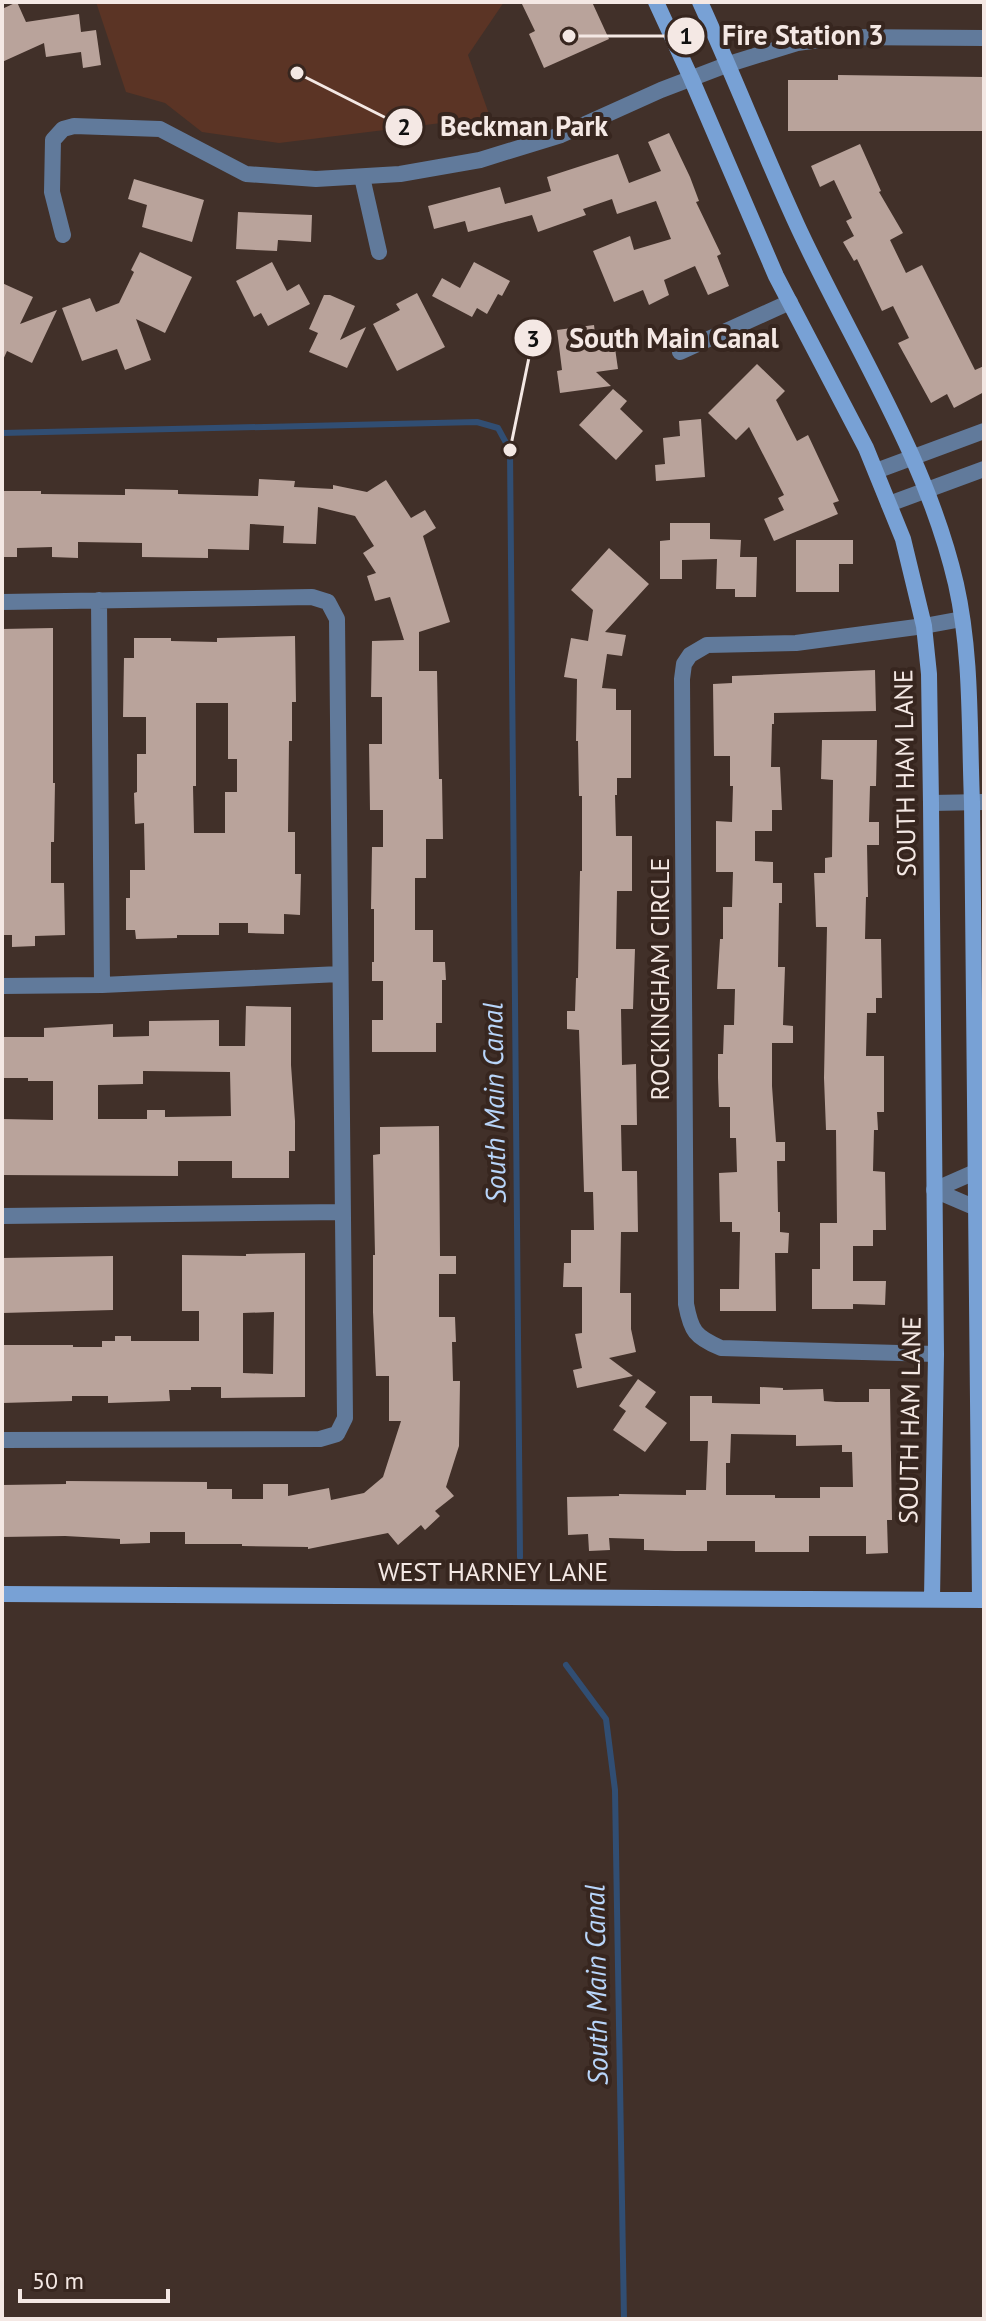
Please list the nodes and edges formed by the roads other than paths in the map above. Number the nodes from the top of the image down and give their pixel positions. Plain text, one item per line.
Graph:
1 (656, 2) edge
2 (700, 2) edge
3 (984, 38) edge
4 (729, 64) junction
5 (691, 78) junction
6 (362, 177) junction
7 (63, 235) dead end
8 (379, 252) dead end
9 (790, 302) junction
10 (680, 352) dead end
11 (984, 431) edge
12 (913, 458) junction
13 (984, 469) edge
14 (876, 471) junction
15 (926, 491) junction
16 (889, 504) junction
17 (99, 600) junction
18 (2, 602) edge
19 (962, 619) junction
20 (924, 626) junction
21 (978, 802) edge
22 (931, 803) junction
23 (340, 974) junction
24 (102, 985) junction
25 (2, 986) edge
26 (980, 1172) edge
27 (934, 1190) junction
28 (980, 1208) edge
29 (343, 1212) junction
30 (2, 1216) edge
31 (936, 1354) junction
32 (2, 1440) edge
33 (2, 1594) edge
34 (932, 1599) junction
35 (982, 1600) edge

1 - 5 main road, SOUTH HAM LANE
2 - 4 main road
3 - 4 street
4 - 5 street
4 - 12 main road
5 - 6 street
5 - 9 main road, SOUTH HAM LANE
6 - 7 street
6 - 8 street
9 - 10 street
9 - 14 main road, SOUTH HAM LANE
11 - 12 street
12 - 14 street
12 - 15 main road
13 - 15 street
14 - 16 main road, SOUTH HAM LANE
15 - 16 street
15 - 19 main road
16 - 20 main road, SOUTH HAM LANE
17 - 18 street
17 - 23 street
17 - 24 street
19 - 20 street, ROCKINGHAM CIRCLE
19 - 21 main road
20 - 22 main road, SOUTH HAM LANE
20 - 31 street, ROCKINGHAM CIRCLE
21 - 22 street
21 - 26 main road
22 - 27 main road, SOUTH HAM LANE
23 - 24 street
23 - 29 street
24 - 25 street
26 - 27 street
26 - 28 main road
27 - 28 street
27 - 31 main road, SOUTH HAM LANE
28 - 35 main road
29 - 30 street
29 - 32 street
31 - 34 main road, SOUTH HAM LANE
33 - 34 main road, WEST HARNEY LANE
34 - 35 main road, WEST HARNEY LANE

